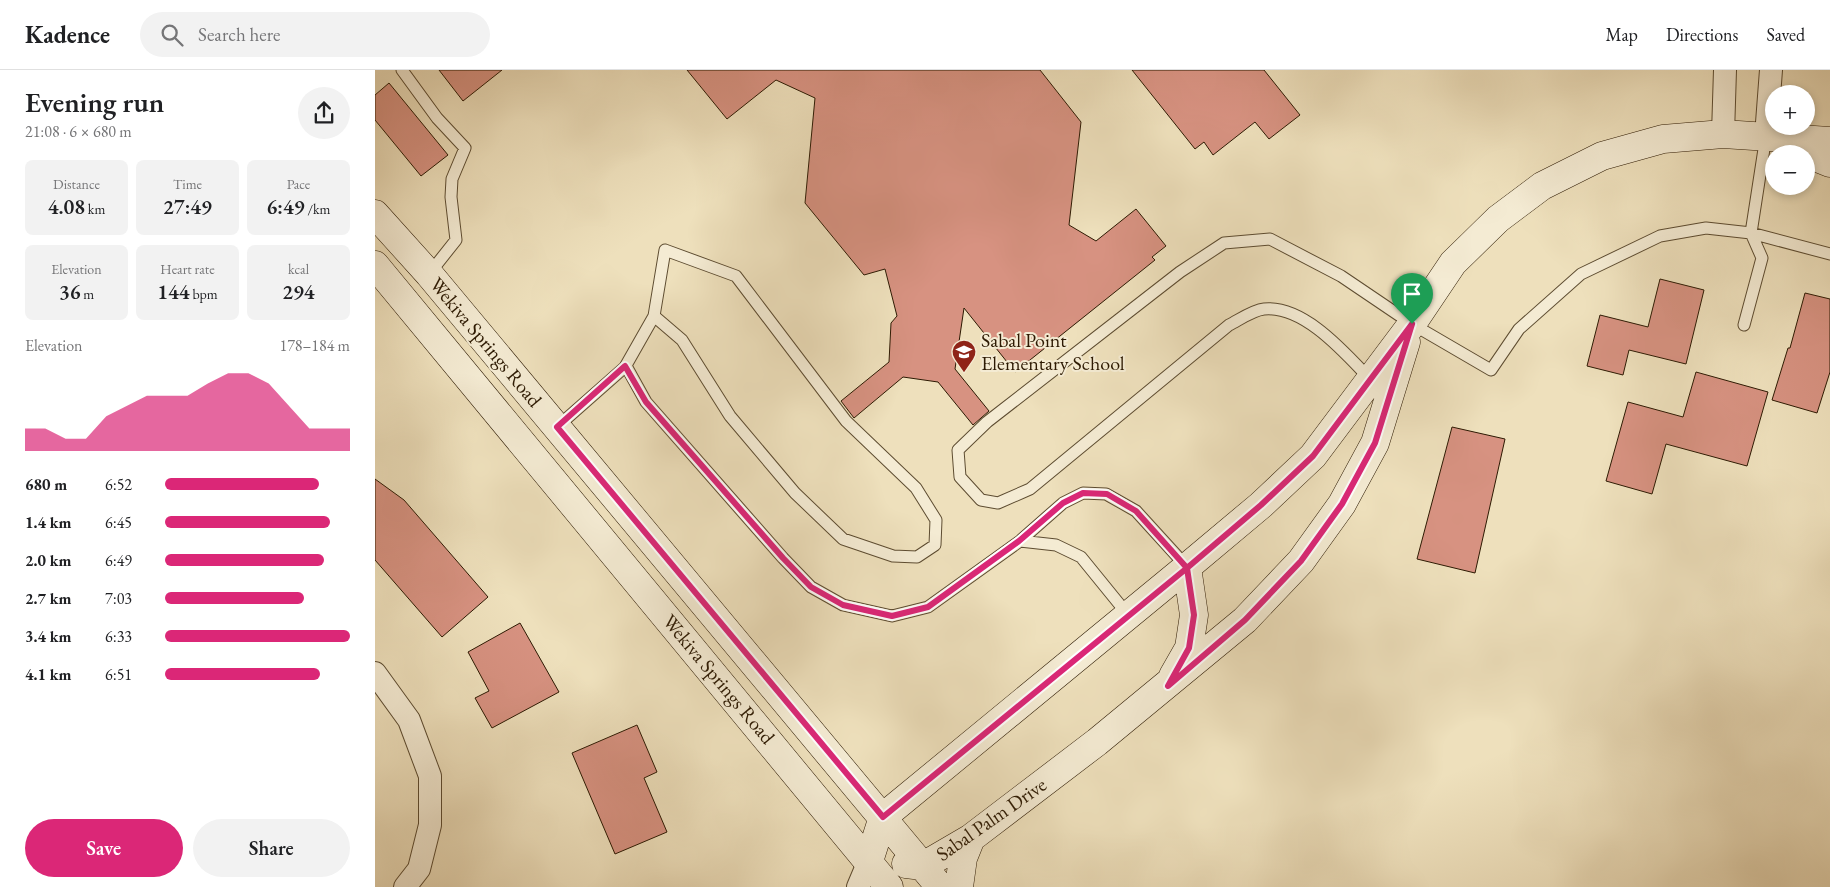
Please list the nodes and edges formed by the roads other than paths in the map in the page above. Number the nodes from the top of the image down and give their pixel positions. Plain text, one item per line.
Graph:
1 (402, 70) edge
2 (1725, 70) edge
3 (1771, 70) edge
4 (1723, 134) junction
5 (1766, 136) junction
6 (1830, 141) edge
7 (1830, 163) edge
8 (375, 214) edge
9 (1751, 233) junction
10 (1830, 254) edge
11 (375, 265) edge
12 (429, 274) junction
13 (654, 316) junction
14 (1412, 324) junction
15 (1744, 326) dead end
16 (625, 366) junction
17 (1370, 379) junction
18 (557, 427) junction
19 (1019, 541) junction
20 (1187, 568) junction
21 (1129, 616) junction
22 (375, 673) edge
23 (1168, 686) junction
24 (883, 817) junction
25 (971, 838) junction
26 (869, 861) junction
27 (923, 866) junction
28 (405, 887) edge
29 (858, 887) edge
30 (889, 887) edge
31 (941, 887) edge
32 (959, 887) edge

1 - 12 lane
2 - 4 street
3 - 5 street
4 - 5 street, Sabal Palm Drive
4 - 14 street, Sabal Palm Drive
5 - 6 street, Sabal Palm Drive
5 - 7 street, Sabal Palm Drive
5 - 9 lane
8 - 12 street, Wekiva Springs Road
9 - 10 lane
9 - 14 lane
9 - 15 lane
11 - 26 street, Wekiva Springs Road
12 - 18 street, Wekiva Springs Road
13 - 13 lane
13 - 16 lane
14 - 17 street, Sabal Palm Drive
14 - 17 lane
14 - 23 street, Sabal Palm Drive
16 - 18 lane
16 - 19 lane
17 - 20 street, Sabal Palm Drive
18 - 24 street, Wekiva Springs Road
19 - 20 lane
19 - 21 lane
20 - 21 street, Sabal Palm Drive
20 - 23 street
21 - 24 street, Sabal Palm Drive
22 - 28 street
23 - 25 street, Sabal Palm Drive
24 - 26 street
24 - 27 street, Wekiva Springs Road
25 - 27 street, Sabal Palm Drive
25 - 32 street
26 - 27 street, Sabal Palm Drive
26 - 29 street
26 - 30 street, Wekiva Springs Road
27 - 31 street, Wekiva Springs Road

